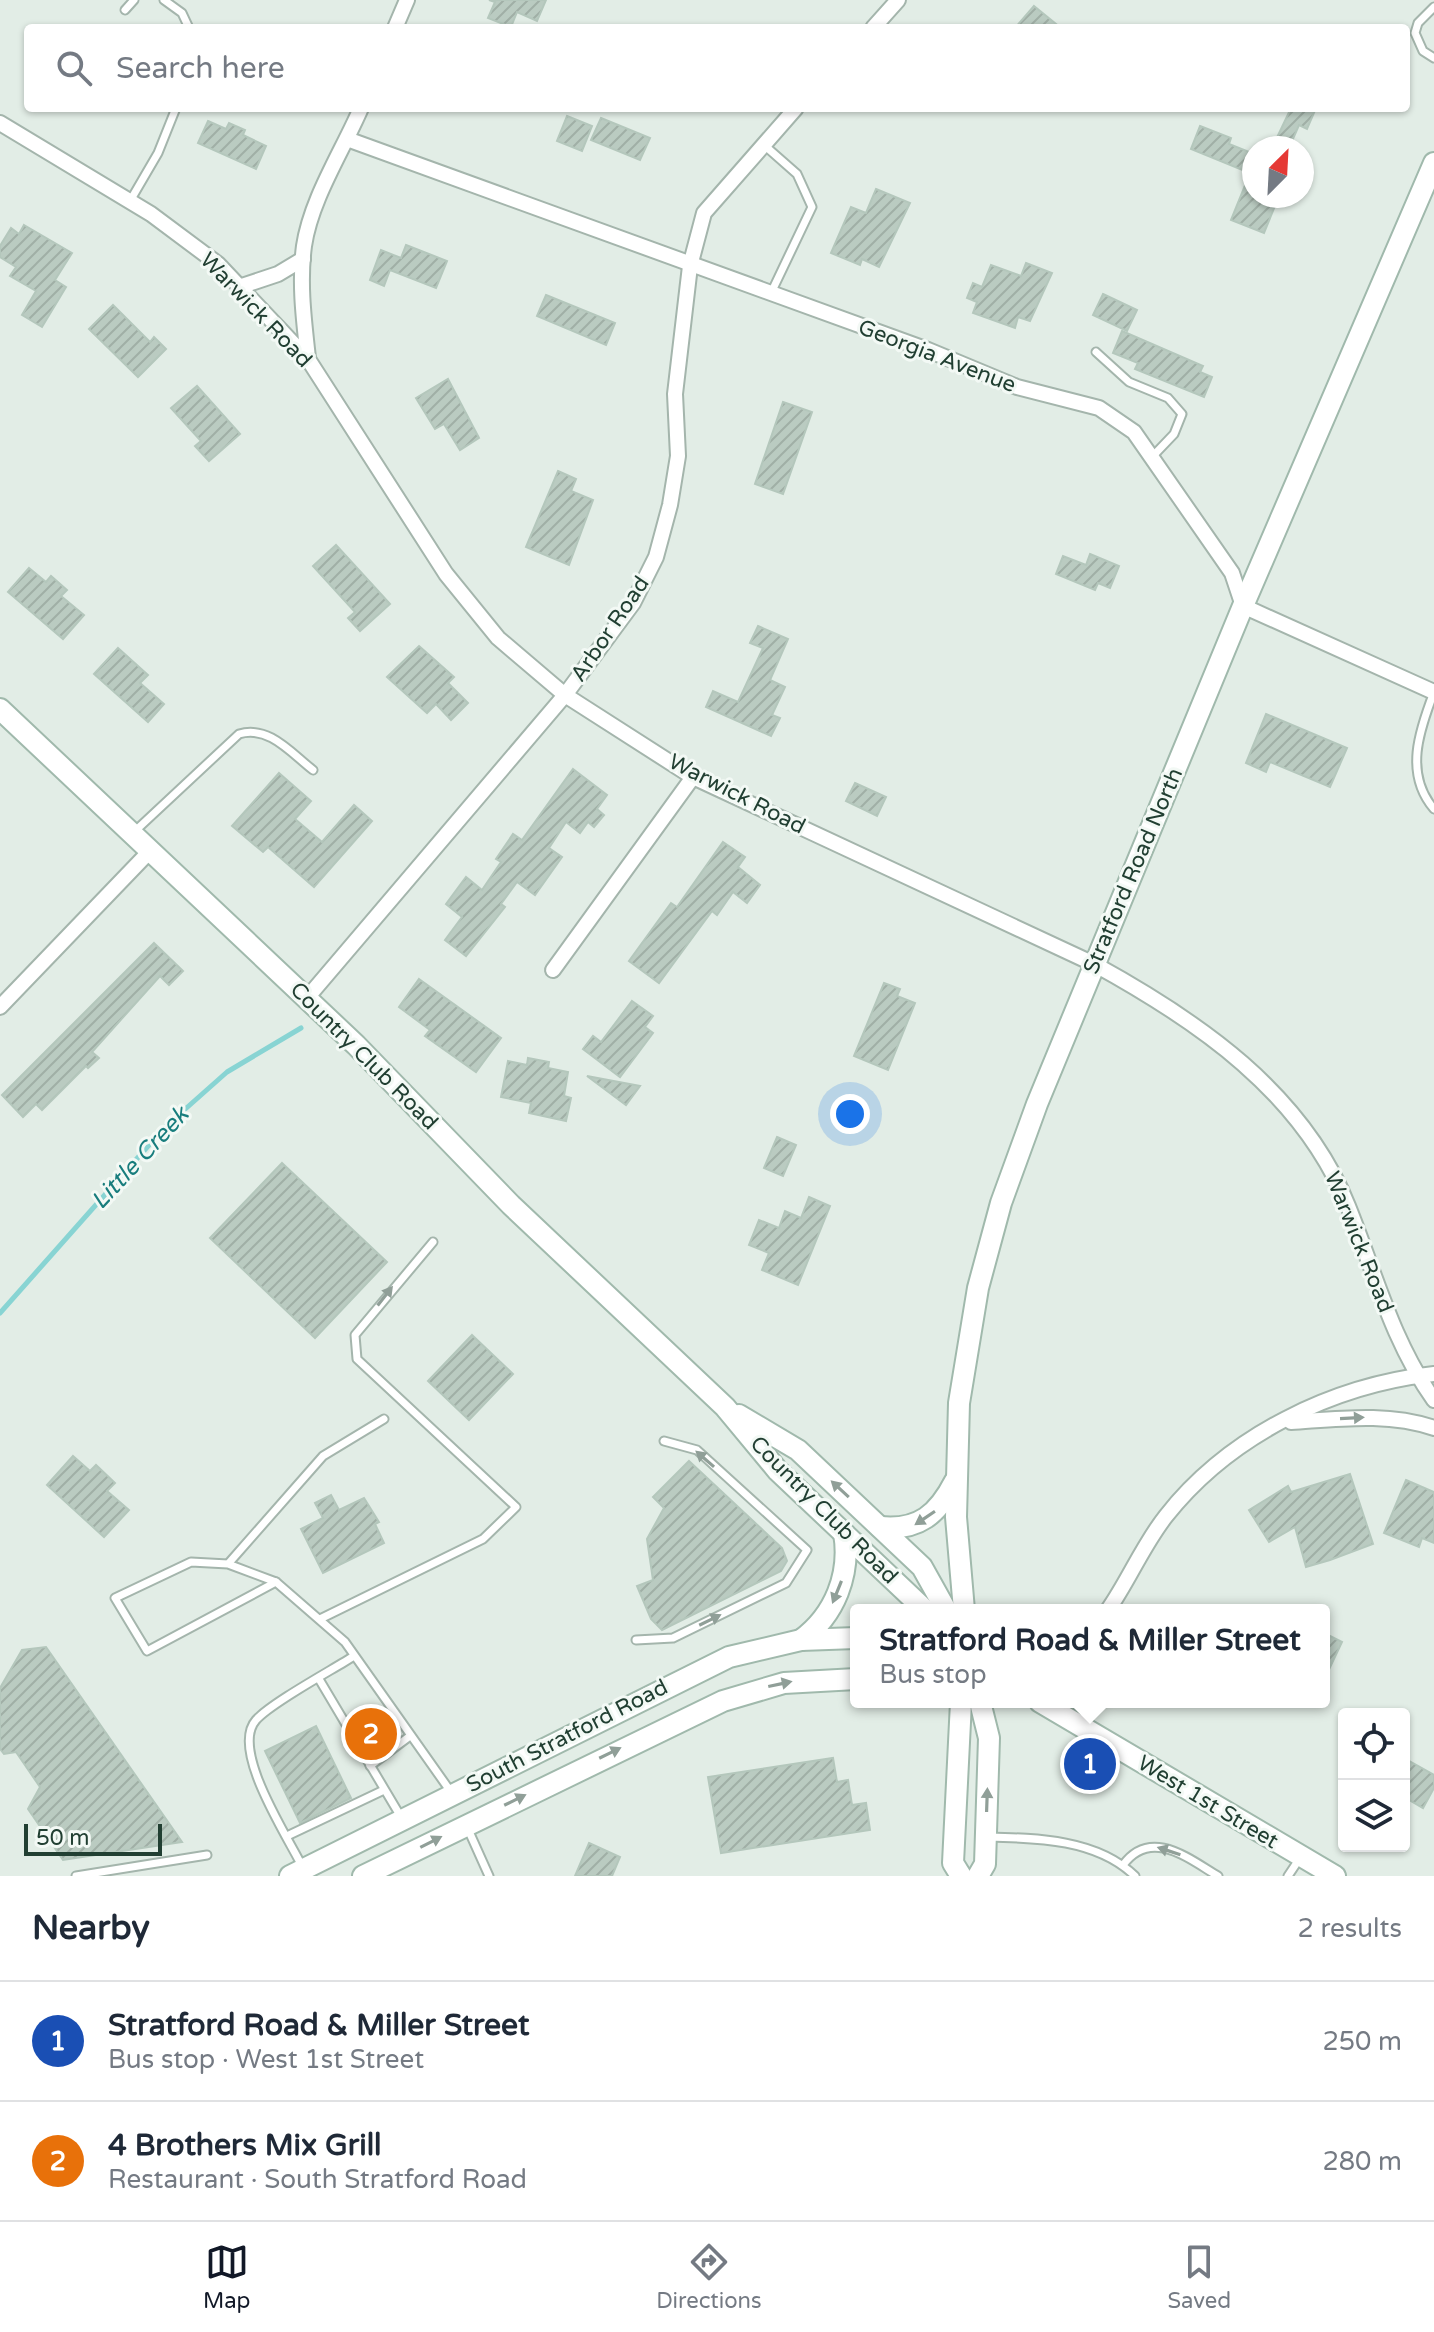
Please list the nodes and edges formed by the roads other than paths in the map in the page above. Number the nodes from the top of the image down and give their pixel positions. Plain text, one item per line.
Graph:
1 (134, 0) edge
2 (164, 0) edge
3 (407, 0) edge
4 (898, 0) edge
5 (1434, 7) edge
6 (125, 10) dead end
7 (187, 24) edge
8 (397, 24) edge
9 (877, 24) edge
10 (1434, 58) edge
11 (174, 112) edge
12 (359, 112) edge
13 (792, 112) edge
14 (0, 123) edge
15 (347, 139) junction
16 (762, 144) junction
17 (1434, 163) edge
18 (130, 201) junction
19 (303, 259) junction
20 (690, 266) junction
21 (239, 287) junction
22 (770, 294) junction
23 (1096, 352) dead end
24 (308, 359) junction
25 (1152, 457) junction
26 (1243, 606) junction
27 (1434, 692) edge
28 (565, 695) junction
29 (0, 709) edge
30 (313, 770) dead end
31 (693, 777) junction
32 (1434, 809) edge
33 (133, 834) junction
34 (150, 851) junction
35 (1094, 964) junction
36 (553, 970) dead end
37 (307, 998) junction
38 (0, 1007) edge
39 (433, 1242) dead end
40 (1434, 1374) edge
41 (1417, 1376) junction
42 (1434, 1400) edge
43 (725, 1407) junction
44 (384, 1419) dead end
45 (1274, 1423) junction
46 (1434, 1428) edge
47 (664, 1441) dead end
48 (955, 1481) junction
49 (880, 1527) junction
50 (844, 1533) junction
51 (228, 1564) junction
52 (276, 1582) junction
53 (919, 1604) edge
54 (943, 1604) edge
55 (964, 1604) edge
56 (1112, 1604) edge
57 (320, 1619) junction
58 (850, 1638) edge
59 (636, 1640) dead end
60 (801, 1640) junction
61 (354, 1656) junction
62 (319, 1679) junction
63 (850, 1679) edge
64 (961, 1708) edge
65 (982, 1708) edge
66 (1050, 1708) edge
67 (410, 1736) junction
68 (370, 1766) junction
69 (384, 1790) junction
70 (452, 1794) junction
71 (402, 1819) junction
72 (466, 1825) junction
73 (287, 1836) junction
74 (986, 1837) junction
75 (207, 1855) dead end
76 (1301, 1856) junction
77 (1123, 1865) junction
78 (297, 1873) edge
79 (76, 1876) edge
80 (363, 1876) edge
81 (489, 1876) edge
82 (961, 1876) edge
83 (978, 1876) edge
84 (1135, 1876) edge
85 (1216, 1876) edge
86 (1288, 1876) edge
87 (1335, 1876) edge

1 - 6 lane
2 - 7 lane
3 - 8 street
4 - 9 street
5 - 10 lane
11 - 18 lane
12 - 15 street
13 - 16 street, Arbor Road
14 - 18 street, Warwick Road
15 - 19 street
15 - 20 street, Georgia Avenue
16 - 20 street, Arbor Road
16 - 22 lane
17 - 26 main road, Stratford Road North
18 - 21 street, Warwick Road
19 - 21 street
19 - 24 street
20 - 22 street, Georgia Avenue
20 - 28 street, Arbor Road
21 - 24 street, Warwick Road
22 - 25 street, Georgia Avenue
23 - 25 lane
24 - 28 street, Warwick Road
25 - 26 street, Georgia Avenue
26 - 27 street
26 - 35 main road, Stratford Road North
27 - 32 lane
28 - 31 street, Warwick Road
28 - 37 street, Arbor Road
29 - 33 main road, Country Club Road
30 - 33 lane
31 - 35 street, Warwick Road
31 - 36 street
33 - 34 main road, Country Club Road
34 - 37 main road, Country Club Road
34 - 38 street
35 - 41 street, Warwick Road
35 - 48 main road, Stratford Road North
37 - 43 main road, Country Club Road
57 -> 39 lane
40 - 41 street
41 - 42 street, Warwick Road
41 - 45 street
49 -> 43 main road, Country Club Road
43 - 50 main road, Country Club Road
44 - 51 lane
45 -> 46 street
45 - 56 street
59 -> 47 lane
48 -> 49 main road
48 - 55 main road, Stratford Road North
49 - 54 main road, Country Club Road
50 - 53 main road, Country Club Road
50 -> 60 main road
51 - 52 lane
51 - 52 lane
52 - 57 lane
57 - 61 lane
58 - 60 main road, South Stratford Road
60 - 70 main road, South Stratford Road
61 - 62 lane
61 - 67 lane
62 - 68 lane
62 - 73 lane
72 -> 63 main road, South Stratford Road
64 - 82 main road
74 -> 65 main road
66 - 76 main road, West 1st Street
67 - 68 lane
67 - 70 lane
68 - 69 lane
69 - 71 lane
69 - 73 lane
70 - 71 main road, South Stratford Road
70 - 72 main road
71 - 78 main road, South Stratford Road
80 -> 72 main road, South Stratford Road
72 - 81 lane
73 - 78 lane
74 - 77 lane
74 - 83 main road
75 - 79 lane
76 - 86 lane
76 - 87 main road, West 1st Street
77 - 84 lane
85 -> 77 lane

